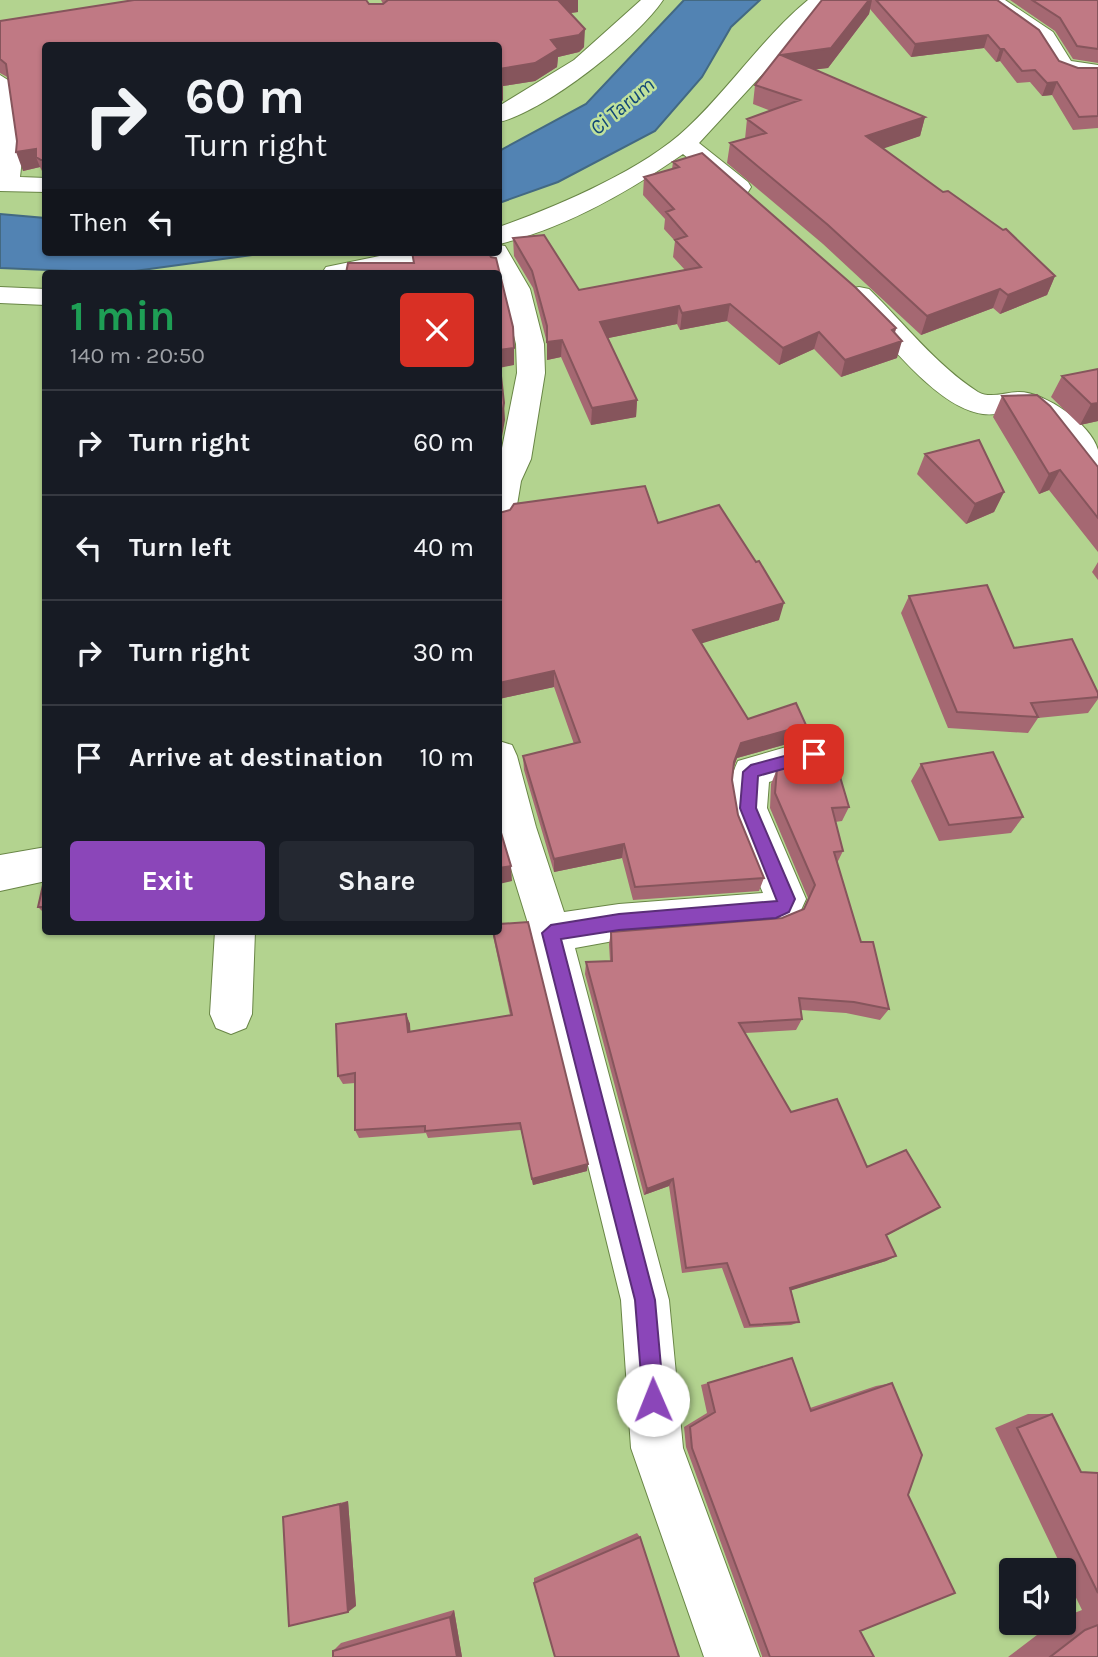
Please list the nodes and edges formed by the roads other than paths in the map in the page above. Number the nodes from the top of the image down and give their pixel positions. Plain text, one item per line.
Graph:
1 (653, 0) edge
2 (821, 0) edge
3 (991, 0) edge
4 (1098, 72) edge
5 (0, 82) edge
6 (502, 113) edge
7 (683, 142) junction
8 (3, 184) edge
9 (42, 185) edge
10 (760, 205) edge
11 (502, 235) edge
12 (418, 256) edge
13 (498, 256) edge
14 (350, 270) edge
15 (835, 274) edge
16 (0, 295) edge
17 (42, 297) edge
18 (1098, 471) edge
19 (502, 503) edge
20 (814, 754) dead end
21 (502, 769) edge
22 (42, 865) edge
23 (0, 873) edge
24 (551, 933) junction
25 (235, 935) edge
26 (231, 1014) dead end
27 (732, 1657) edge

1 - 6 street
2 - 7 street
3 - 4 street
5 - 8 street
7 - 10 street
7 - 11 street
8 - 9 street
12 - 14 street
13 - 19 street
15 - 18 street
16 - 17 street
20 - 24 street
21 - 24 street
22 - 23 street
24 - 27 street
25 - 26 street

